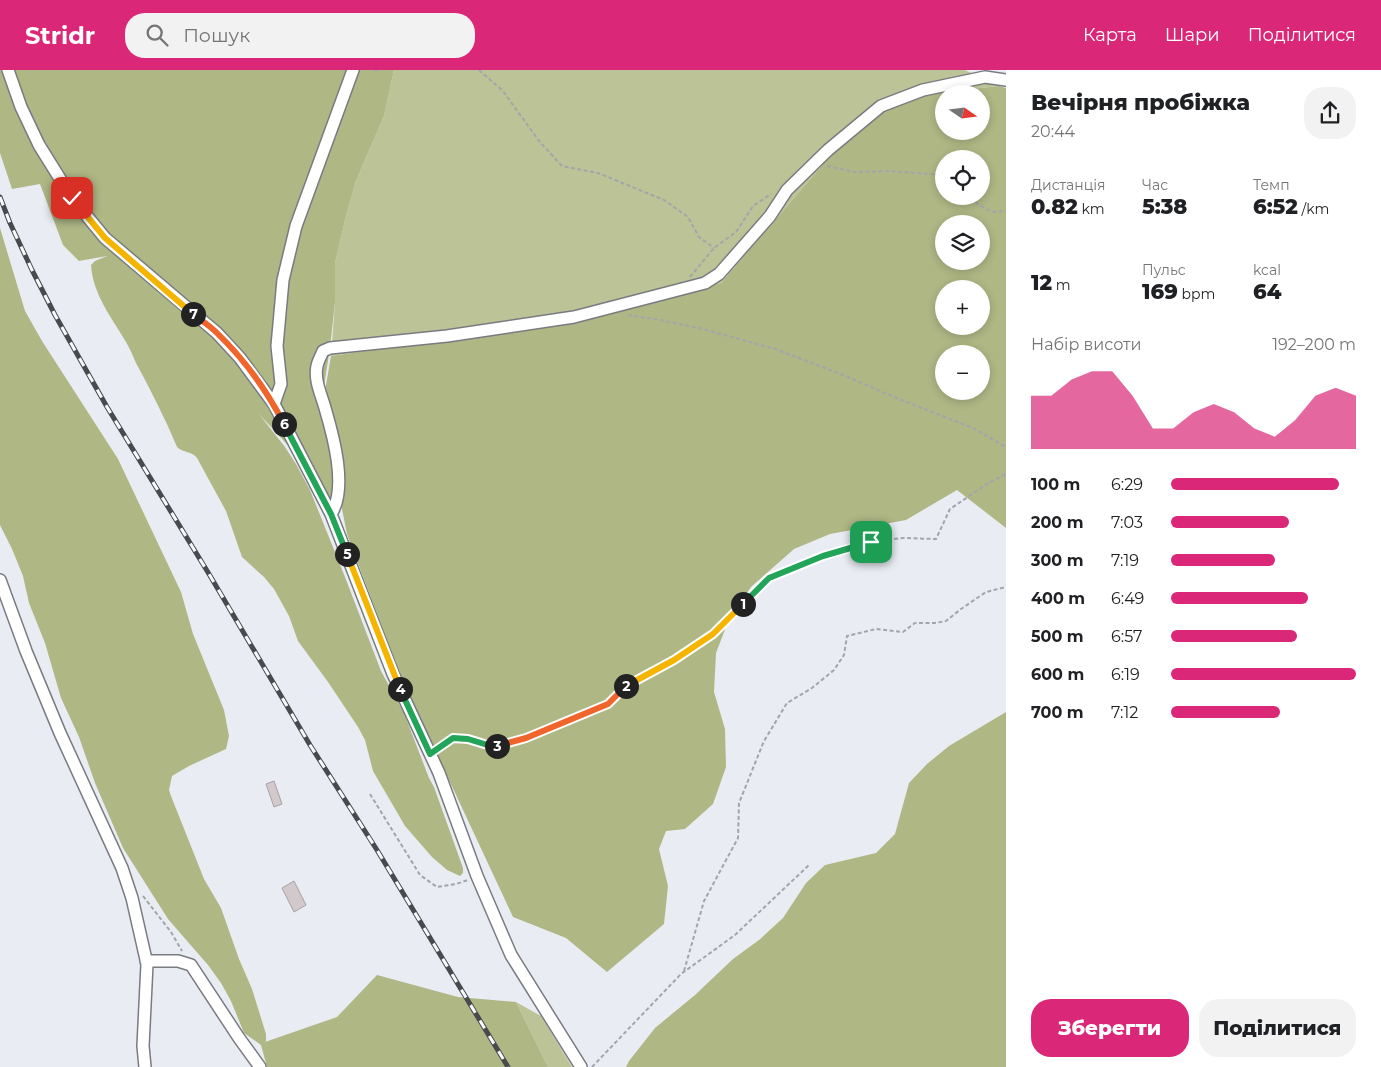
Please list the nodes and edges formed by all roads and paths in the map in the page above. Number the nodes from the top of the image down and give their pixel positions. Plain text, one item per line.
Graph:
1 (8, 70) edge
2 (353, 70) edge
3 (374, 70) edge
4 (380, 70) edge
5 (480, 70) edge
6 (1006, 80) edge
7 (819, 159) junction
8 (935, 174) edge
9 (777, 191) dead end
10 (980, 205) edge
11 (1006, 211) edge
12 (714, 248) junction
13 (681, 289) junction
14 (626, 314) dead end
15 (274, 404) junction
16 (1006, 447) edge
17 (1006, 474) edge
18 (331, 514) junction
19 (0, 580) edge
20 (1006, 588) edge
21 (430, 754) junction
22 (370, 794) dead end
23 (809, 865) dead end
24 (477, 876) junction
25 (142, 896) dead end
26 (146, 961) junction
27 (191, 965) junction
28 (684, 971) junction
29 (145, 1067) edge
30 (260, 1067) edge
31 (581, 1067) edge
32 (592, 1067) edge

1 - 15 lane
2 - 15 lane
3 - 4 path
5 - 12 path
6 - 7 lane
7 - 8 path
7 - 13 lane
9 - 12 path
10 - 11 path
12 - 13 path
13 - 18 lane
14 - 16 path
15 - 18 lane
17 - 21 path
18 - 21 lane
19 - 26 lane
20 - 28 path
21 - 24 lane
22 - 24 path
23 - 28 path
24 - 31 lane
25 - 27 path
26 - 27 lane
26 - 29 lane
27 - 30 lane
28 - 32 path

